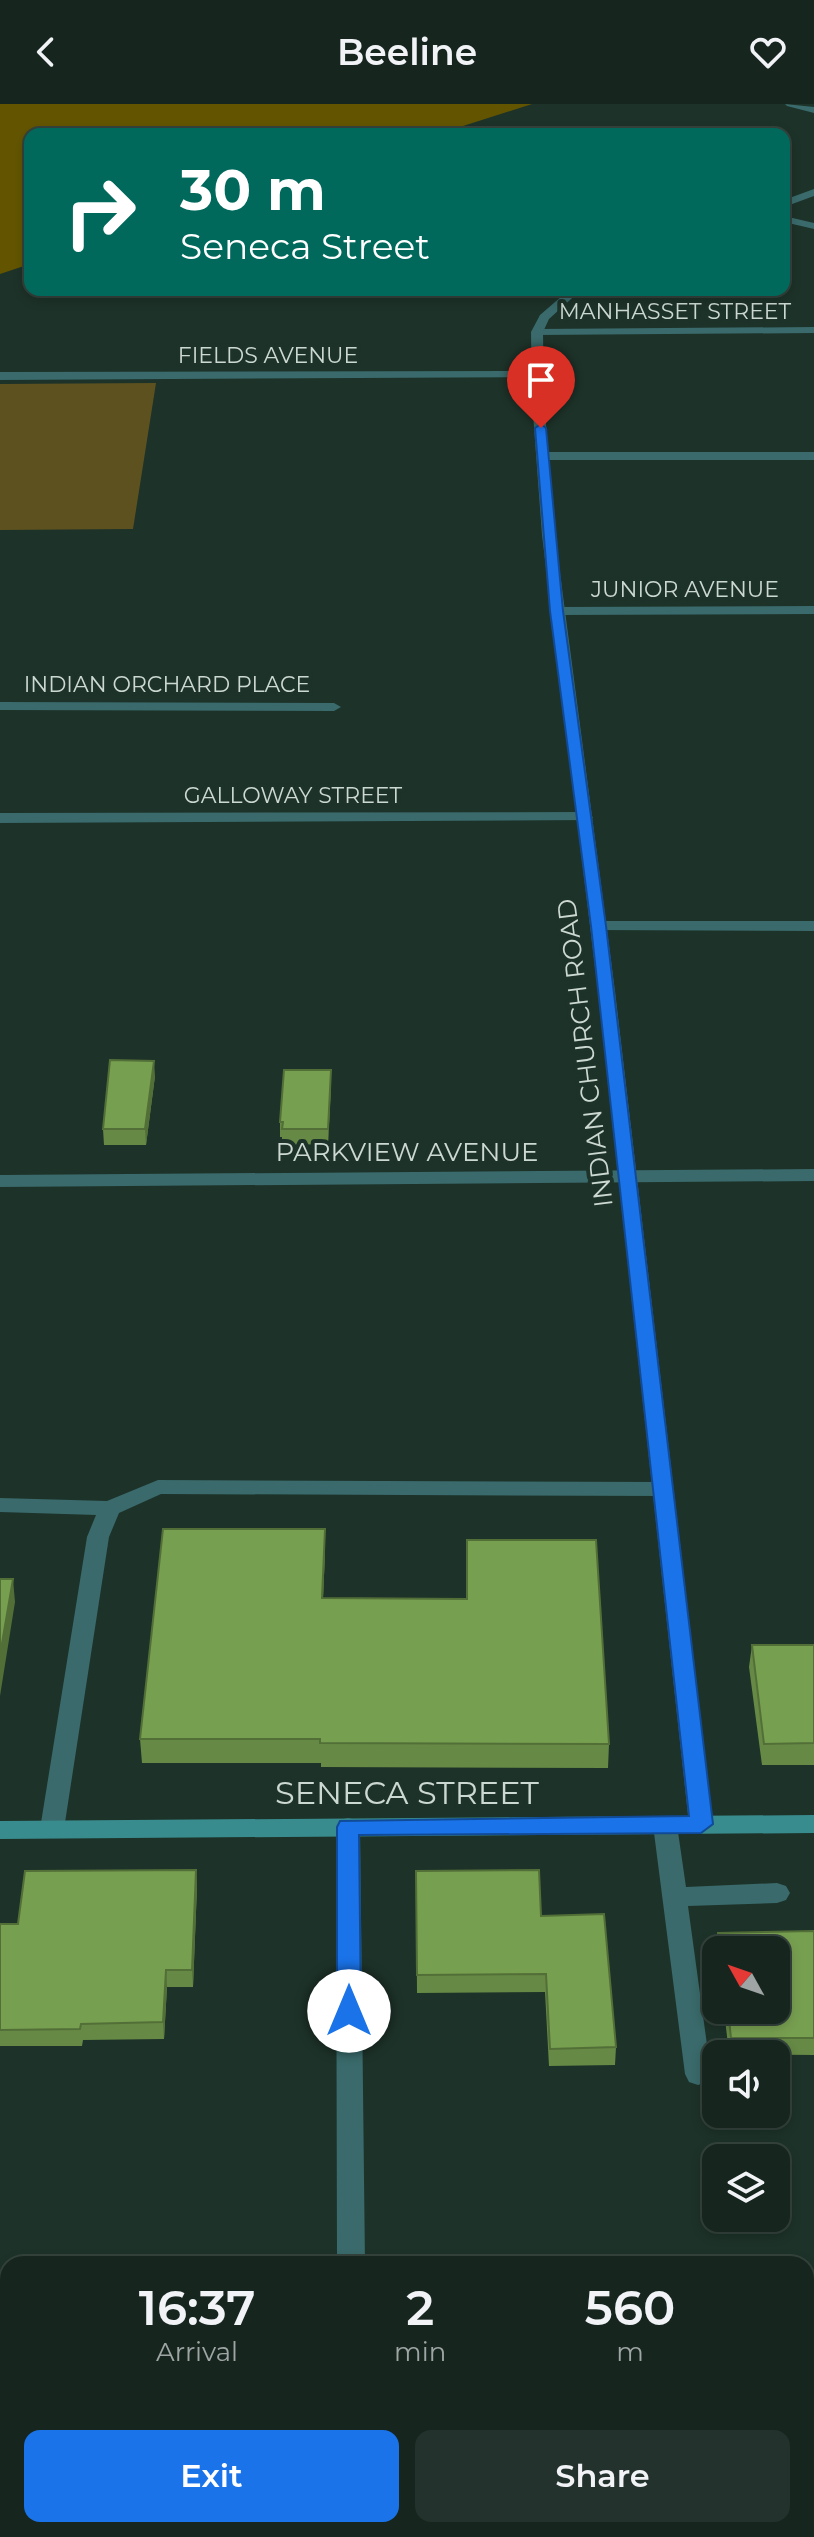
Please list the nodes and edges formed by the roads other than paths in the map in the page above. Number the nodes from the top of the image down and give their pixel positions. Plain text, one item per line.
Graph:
1 (790, 104) edge
2 (814, 110) edge
3 (814, 192) edge
4 (790, 202) edge
5 (790, 220) edge
6 (814, 226) edge
7 (568, 296) edge
8 (814, 330) edge
9 (537, 332) junction
10 (537, 374) junction
11 (0, 376) edge
12 (543, 456) junction
13 (814, 456) edge
14 (814, 610) edge
15 (557, 611) junction
16 (0, 706) edge
17 (334, 707) dead end
18 (585, 817) junction
19 (0, 818) edge
20 (598, 926) junction
21 (814, 926) edge
22 (814, 1175) edge
23 (628, 1176) junction
24 (0, 1181) edge
25 (663, 1489) junction
26 (0, 1505) edge
27 (110, 1508) junction
28 (701, 1824) junction
29 (814, 1824) edge
30 (665, 1825) junction
31 (348, 1827) junction
32 (52, 1829) junction
33 (0, 1830) edge
34 (777, 1893) dead end
35 (675, 1897) junction
36 (698, 2074) dead end
37 (351, 2256) edge

1 - 2 street
3 - 4 street
5 - 6 street
7 - 9 street
8 - 9 street, MANHASSET STREET
9 - 10 street, INDIAN CHURCH ROAD
10 - 11 street, FIELDS AVENUE
10 - 12 street, INDIAN CHURCH ROAD
12 - 13 street
12 - 15 street, INDIAN CHURCH ROAD
14 - 15 street, JUNIOR AVENUE
15 - 18 street, INDIAN CHURCH ROAD
16 - 17 street, INDIAN ORCHARD PLACE
18 - 19 street, GALLOWAY STREET
18 - 20 street, INDIAN CHURCH ROAD
20 - 21 street
20 - 23 street, INDIAN CHURCH ROAD
22 - 23 street, PARKVIEW AVENUE
23 - 24 street, PARKVIEW AVENUE
23 - 25 street, INDIAN CHURCH ROAD
25 - 27 street
25 - 28 street, INDIAN CHURCH ROAD
26 - 27 street
27 - 32 street
28 - 29 main road, SENECA STREET
28 - 30 main road, SENECA STREET
30 - 31 main road, SENECA STREET
30 - 35 street
31 - 32 main road, SENECA STREET
31 - 37 street
32 - 33 main road, SENECA STREET
34 - 35 street
35 - 36 street

